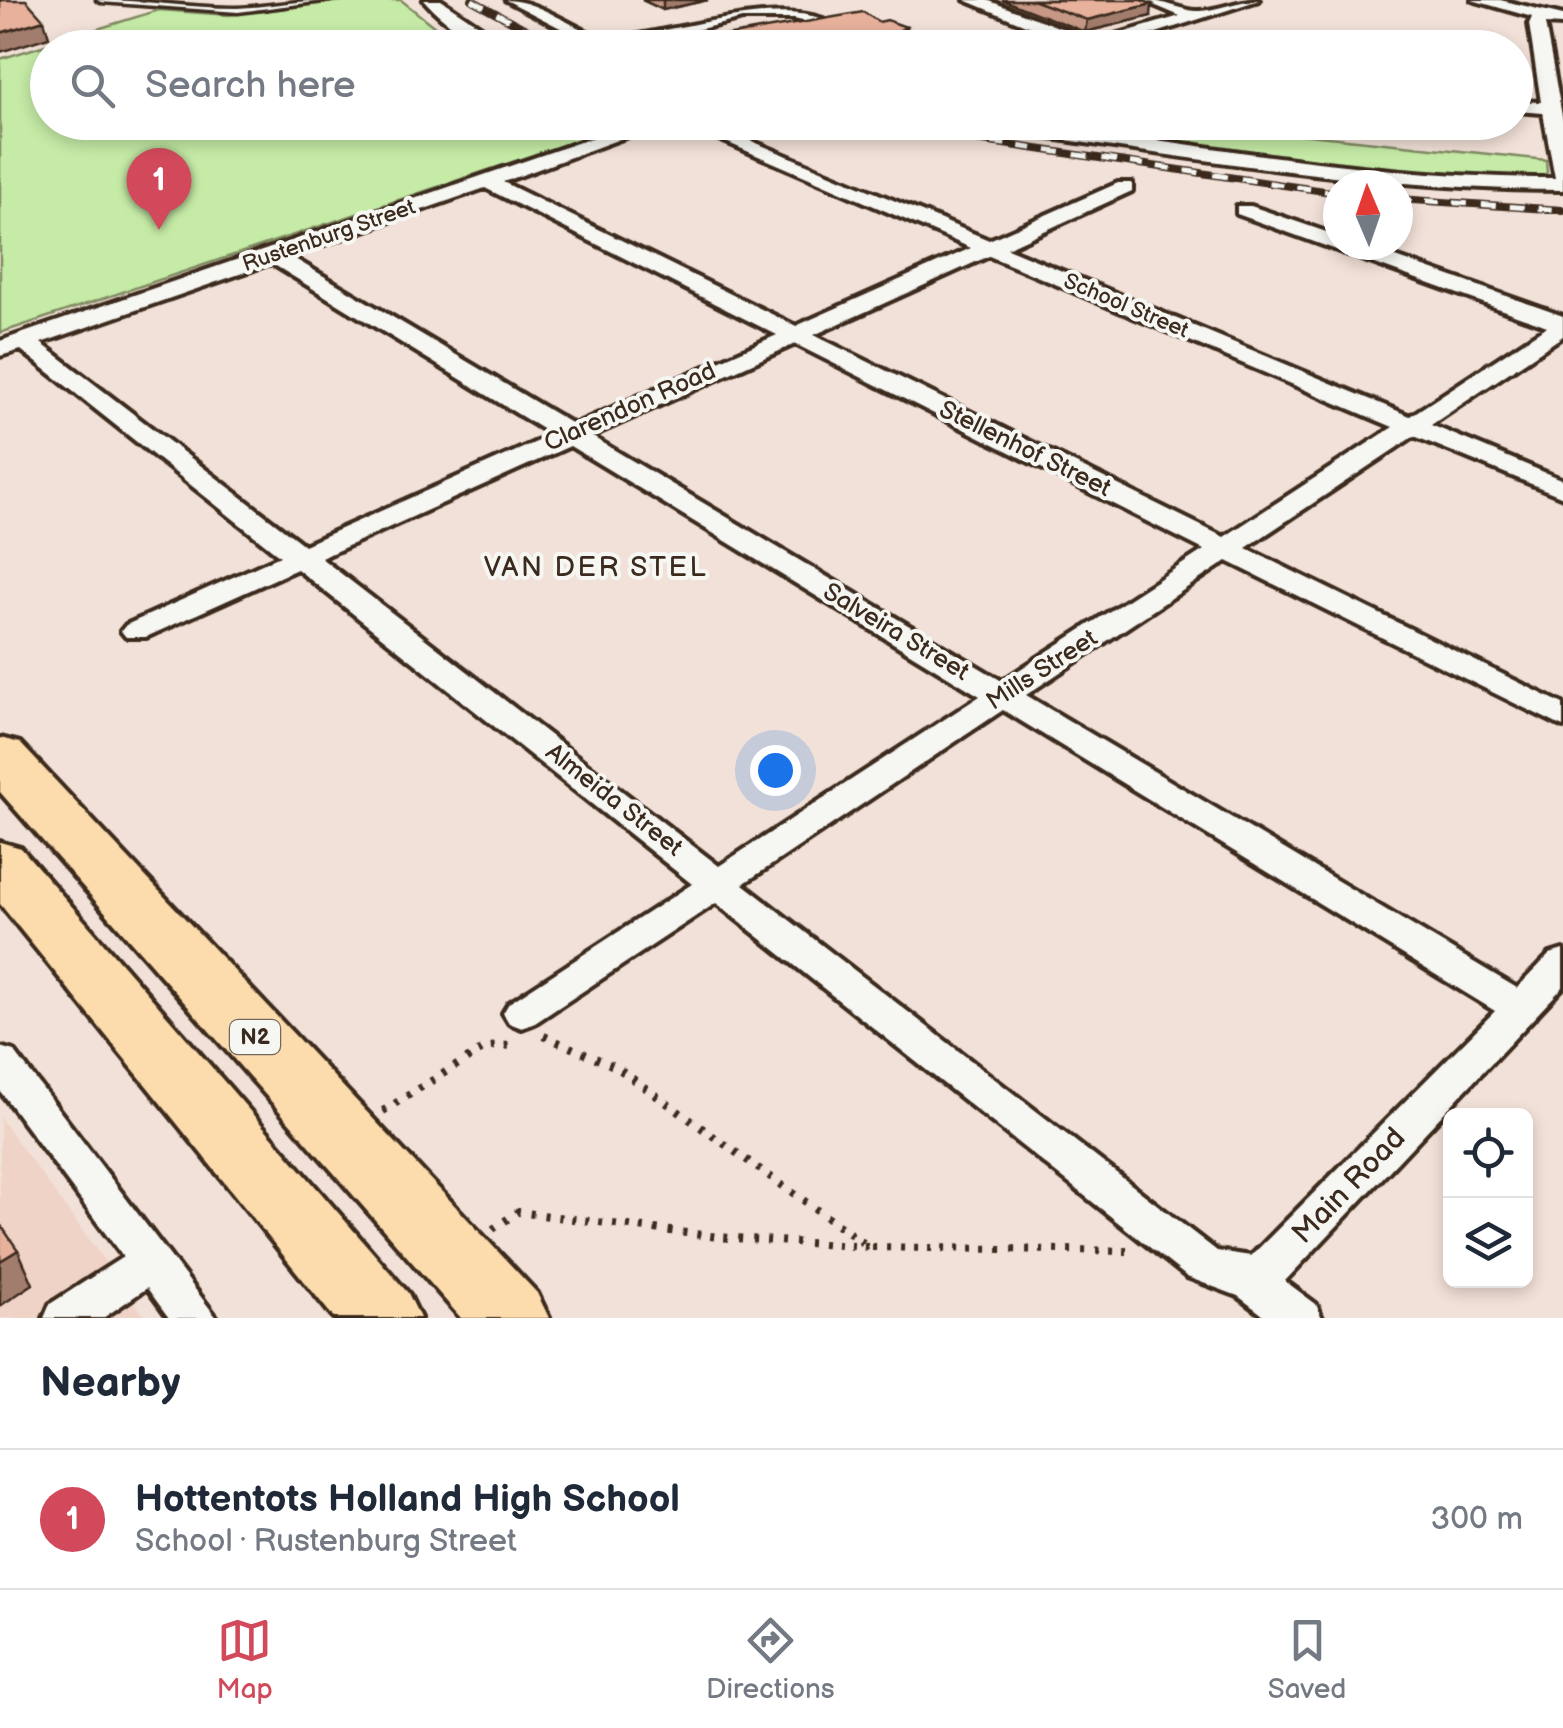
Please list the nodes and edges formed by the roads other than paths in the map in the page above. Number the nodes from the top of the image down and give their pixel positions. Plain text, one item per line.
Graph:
1 (101, 0) edge
2 (326, 0) edge
3 (432, 0) edge
4 (514, 0) edge
5 (973, 0) edge
6 (1034, 0) edge
7 (1150, 0) edge
8 (1480, 0) edge
9 (1237, 1) edge
10 (997, 10) junction
11 (1196, 16) junction
12 (1540, 17) junction
13 (1563, 20) edge
14 (680, 23) junction
15 (473, 30) edge
16 (576, 30) edge
17 (660, 30) edge
18 (716, 30) edge
19 (762, 30) edge
20 (1056, 30) edge
21 (1153, 30) edge
22 (1533, 107) edge
23 (1550, 108) junction
24 (606, 140) edge
25 (733, 140) edge
26 (1110, 140) edge
27 (1563, 174) edge
28 (486, 181) junction
29 (1563, 184) edge
30 (1124, 187) dead end
31 (1244, 210) dead end
32 (1323, 238) edge
33 (986, 247) junction
34 (273, 255) junction
35 (1384, 260) edge
36 (1563, 325) edge
37 (794, 334) junction
38 (12, 344) edge
39 (1412, 425) junction
40 (570, 434) junction
41 (1563, 488) edge
42 (1226, 548) junction
43 (301, 556) junction
44 (136, 631) dead end
45 (1002, 696) junction
46 (1563, 716) edge
47 (0, 756) edge
48 (0, 863) edge
49 (720, 882) junction
50 (1563, 964) edge
51 (1520, 1008) junction
52 (522, 1013) road end
53 (0, 1062) edge
54 (152, 1262) junction
55 (1250, 1279) junction
56 (66, 1318) edge
57 (195, 1318) edge
58 (381, 1318) edge
59 (510, 1318) edge
60 (1300, 1318) edge

1 - 2 lane
3 - 15 street
4 - 16 street
5 - 10 street
6 - 10 street
7 - 11 street
8 - 12 street
9 - 11 street
10 - 20 street
11 - 21 street
12 - 13 street
12 - 23 street
14 - 17 street
14 - 18 street
14 - 19 street
22 - 23 street
23 - 27 street
24 - 28 street, Rustenburg Street
25 - 33 street, School Street
26 - 29 street
28 - 34 street, Rustenburg Street
28 - 37 street, Stellenhof Street
30 - 33 street, Clarendon Road
31 - 32 street
33 - 37 street, Clarendon Road
33 - 39 street, School Street
34 - 38 street, Rustenburg Street
34 - 40 street, Salveira Street
35 - 36 street
36 - 39 street, Mills Street
37 - 40 street, Clarendon Road
37 - 42 street, Stellenhof Street
38 - 43 street, Almeida Street
39 - 41 street, School Street
39 - 42 street, Mills Street
40 - 43 street, Clarendon Road
40 - 45 street, Salveira Street
42 - 45 street, Mills Street
42 - 46 street, Stellenhof Street
43 - 44 street, Clarendon Road
43 - 49 street, Almeida Street
45 - 49 street, Mills Street
45 - 51 street, Salveira Street
47 - 59 highway, N2
48 - 58 highway
49 - 52 street, Mills Street
49 - 55 street, Almeida Street
50 - 51 street, Main Road
51 - 55 street, Main Road
53 - 54 street
54 - 56 street
54 - 57 street
55 - 60 street

